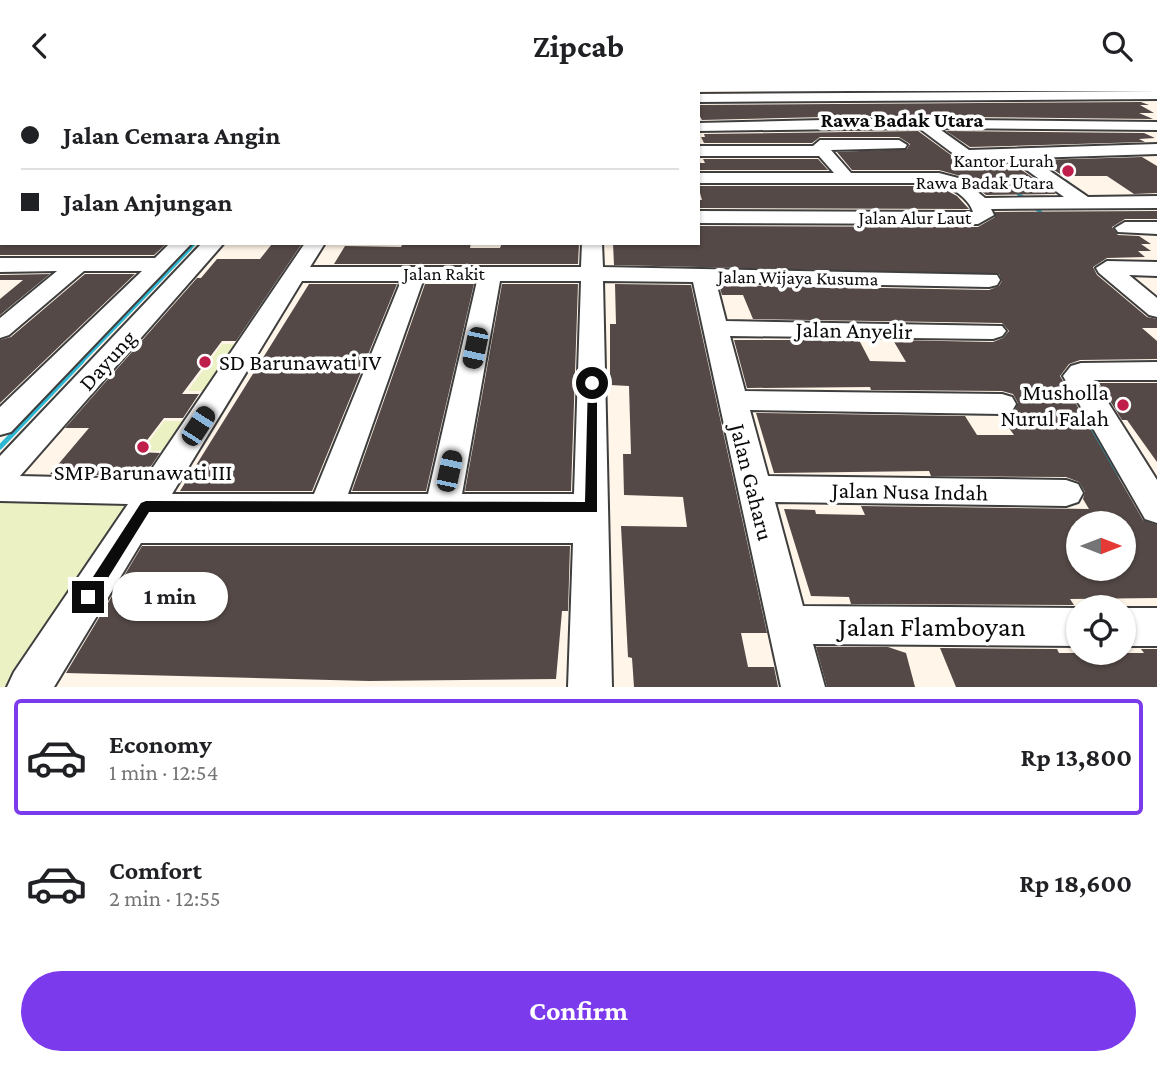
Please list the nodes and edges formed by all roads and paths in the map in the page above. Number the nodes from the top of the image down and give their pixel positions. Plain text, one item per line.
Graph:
1 (0, 91) edge
2 (21, 91) edge
3 (986, 93) edge
4 (1043, 93) edge
5 (1129, 93) edge
6 (1104, 95) junction
7 (1157, 95) edge
8 (936, 97) edge
9 (845, 98) edge
10 (716, 99) edge
11 (700, 108) edge
12 (876, 124) junction
13 (923, 124) junction
14 (974, 124) junction
15 (1157, 124) edge
16 (1038, 125) junction
17 (1070, 125) junction
18 (1102, 126) junction
19 (700, 127) edge
20 (735, 127) junction
21 (899, 145) junction
22 (700, 151) edge
23 (752, 151) junction
24 (822, 151) junction
25 (1123, 151) junction
26 (1081, 152) junction
27 (1151, 152) edge
28 (1018, 156) junction
29 (700, 178) edge
30 (848, 179) junction
31 (939, 179) junction
32 (1157, 202) edge
33 (980, 204) junction
34 (1085, 204) junction
35 (700, 217) edge
36 (1125, 228) dead end
37 (1157, 228) edge
38 (180, 245) edge
39 (212, 245) edge
40 (314, 245) edge
41 (597, 263) edge
42 (160, 264) junction
43 (0, 265) edge
44 (78, 265) junction
45 (1157, 269) edge
46 (415, 273) junction
47 (297, 274) junction
48 (490, 274) junction
49 (703, 276) junction
50 (989, 280) dead end
51 (1157, 310) edge
52 (715, 328) junction
53 (0, 330) edge
54 (993, 331) dead end
55 (1157, 372) edge
56 (732, 400) junction
57 (1002, 404) dead end
58 (0, 425) edge
59 (0, 477) edge
60 (0, 488) edge
61 (753, 489) junction
62 (1066, 493) dead end
63 (326, 507) junction
64 (144, 509) junction
65 (442, 509) junction
66 (1157, 509) edge
67 (592, 518) junction
68 (787, 625) junction
69 (1066, 627) edge
70 (1136, 627) edge
71 (1157, 627) edge
72 (29, 687) edge
73 (590, 687) edge
74 (803, 687) edge

1 - 2 street
3 - 4 street
3 - 8 street
3 - 16 street
4 - 6 street
4 - 18 street
5 - 6 street
5 - 7 street
6 - 15 street
8 - 9 street
8 - 14 street
9 - 10 street
9 - 12 street
10 - 11 street
10 - 20 street
12 - 13 street
12 - 20 street
12 - 21 street
13 - 14 street
13 - 28 street
14 - 16 street
14 - 28 street
15 - 18 street
16 - 17 street
16 - 26 street
17 - 18 street
17 - 25 street
18 - 27 street
19 - 20 street
20 - 23 street
21 - 24 street
21 - 31 street
22 - 23 street
23 - 24 street
24 - 30 street
25 - 26 street
25 - 27 street
26 - 28 street
28 - 34 street
29 - 30 street
30 - 31 street
31 - 33 street
32 - 34 street, Jalan Alur Laut
33 - 34 street, Jalan Alur Laut
33 - 35 street, Jalan Alur Laut
36 - 37 street
38 - 42 street
39 - 59 street, Dayung
40 - 47 street
41 - 48 street, Jalan Rakit
41 - 49 street, Jalan Wijaya Kusuma
41 - 67 street
42 - 44 street
42 - 58 street
43 - 44 street
44 - 53 street
45 - 51 street
46 - 47 street, Jalan Rakit
46 - 48 street, Jalan Rakit
46 - 63 street
47 - 64 street
48 - 65 street
49 - 50 street, Jalan Wijaya Kusuma
49 - 52 street, Jalan Gaharu
52 - 54 street, Jalan Anyelir
52 - 56 street, Jalan Gaharu
55 - 66 street
56 - 57 street
56 - 61 street, Jalan Gaharu
60 - 64 street
61 - 62 street, Jalan Nusa Indah
61 - 68 street, Jalan Gaharu
63 - 64 street
63 - 65 street
64 - 67 street
64 - 72 street
65 - 67 street
67 - 73 street
68 - 69 street, Jalan Flamboyan
68 - 74 street, Jalan Gaharu
70 - 71 street

